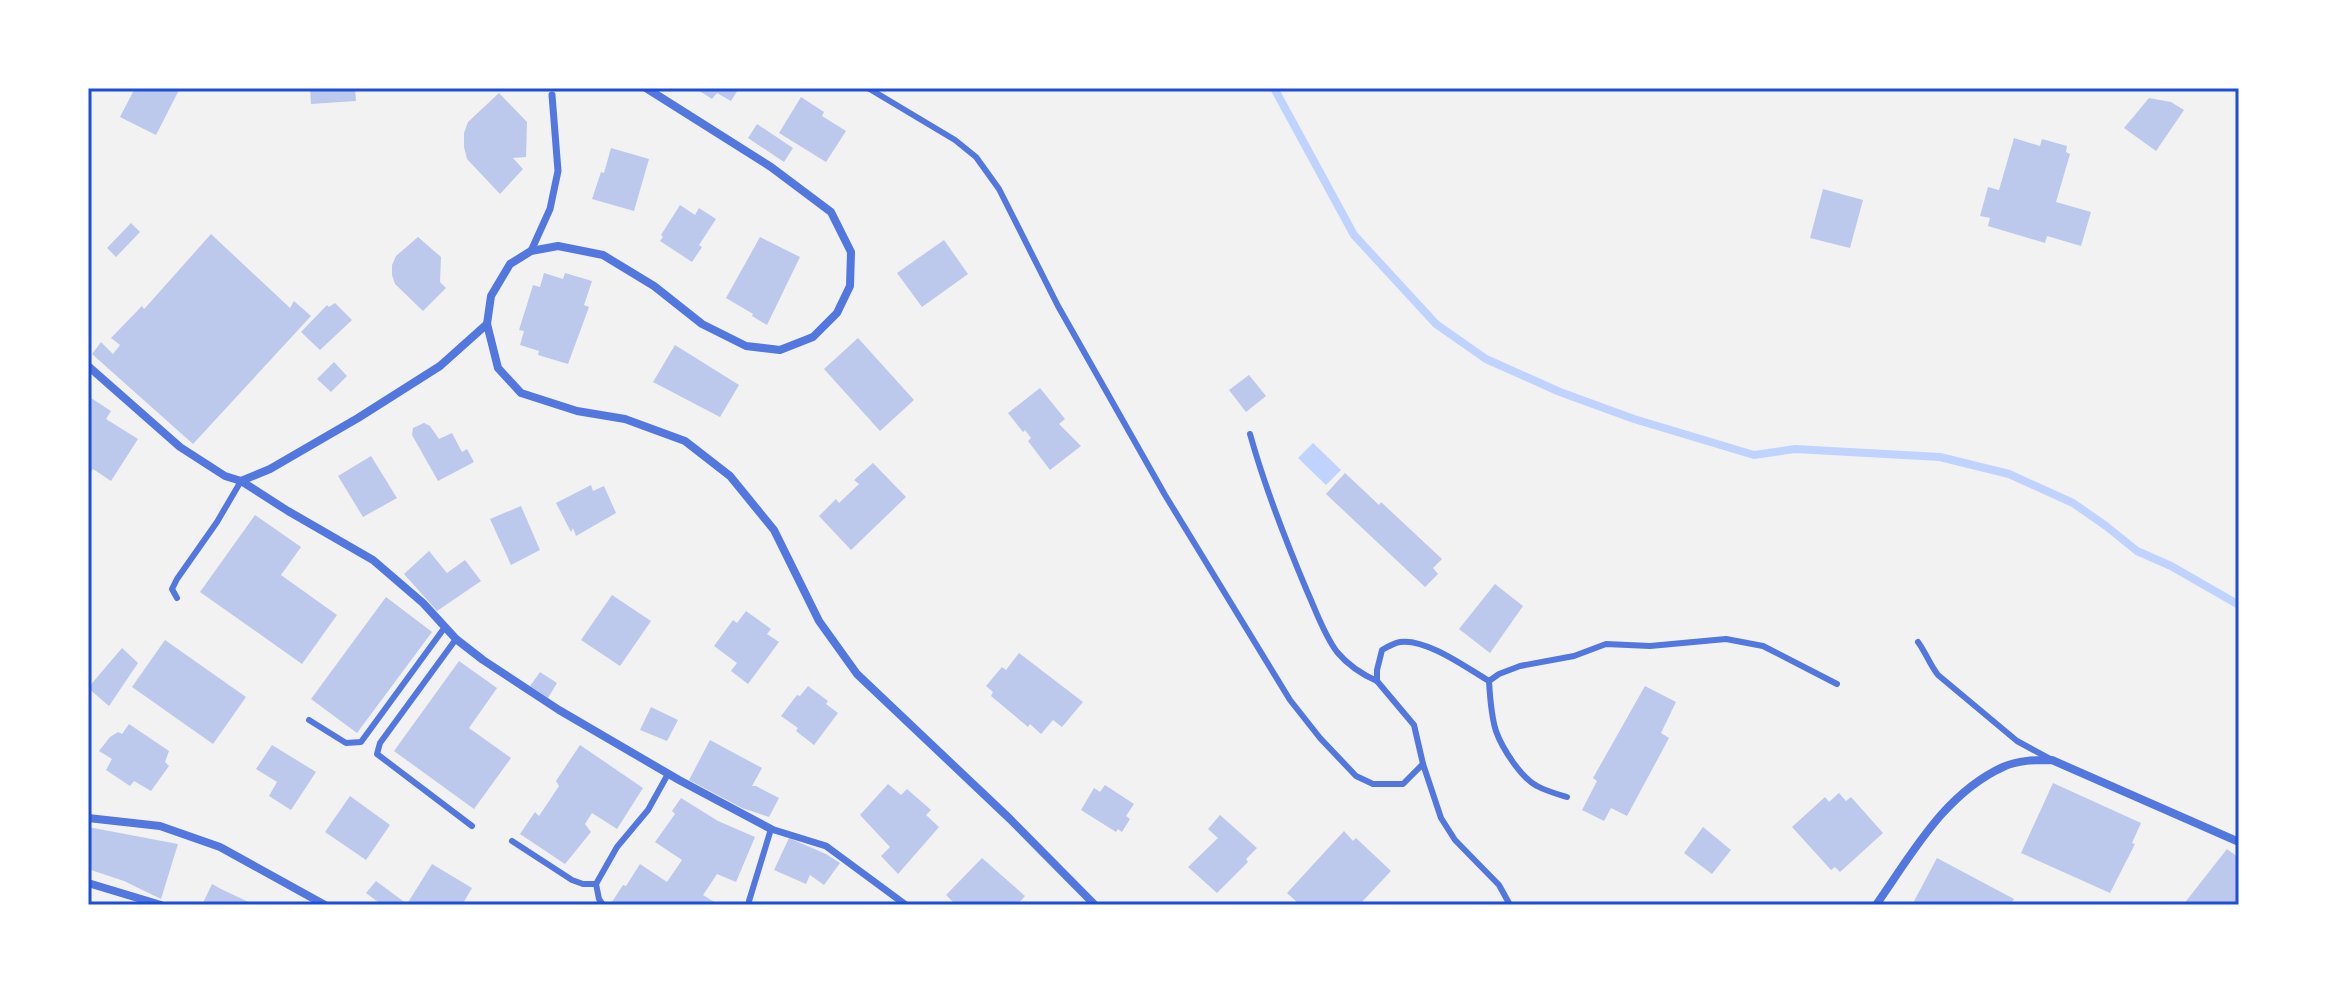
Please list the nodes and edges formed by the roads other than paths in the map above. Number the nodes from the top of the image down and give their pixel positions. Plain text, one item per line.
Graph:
1 (646, 88) edge
2 (868, 88) edge
3 (552, 95) dead end
4 (531, 251) junction
5 (487, 324) junction
6 (88, 366) edge
7 (1250, 434) dead end
8 (241, 481) junction
9 (177, 598) dead end
10 (445, 627) junction
11 (456, 639) junction
12 (1918, 642) dead end
13 (1377, 681) junction
14 (1489, 681) junction
15 (1837, 684) dead end
16 (309, 720) dead end
17 (2052, 760) junction
18 (1423, 764) junction
19 (668, 774) junction
20 (1567, 797) dead end
21 (88, 818) edge
22 (472, 826) dead end
23 (771, 829) junction
24 (512, 841) dead end
25 (2239, 842) edge
26 (88, 883) edge
27 (596, 884) junction
28 (749, 901) dead end
29 (161, 905) edge
30 (325, 905) edge
31 (603, 905) edge
32 (906, 905) edge
33 (1095, 905) edge
34 (1510, 905) edge
35 (1876, 905) edge

1 - 4 street
2 - 18 lane
3 - 4 street
4 - 5 street
5 - 8 street
5 - 33 street
6 - 8 street
7 - 13 lane
8 - 9 lane
8 - 10 street
10 - 11 street
10 - 16 lane
11 - 19 street
11 - 22 lane
12 - 17 lane
13 - 14 lane
13 - 18 lane
14 - 15 lane
14 - 20 lane
17 - 25 street
17 - 35 street
18 - 34 lane
19 - 23 street
19 - 27 lane
21 - 30 street
23 - 28 lane
23 - 32 street
24 - 27 lane
26 - 29 street
27 - 31 lane

